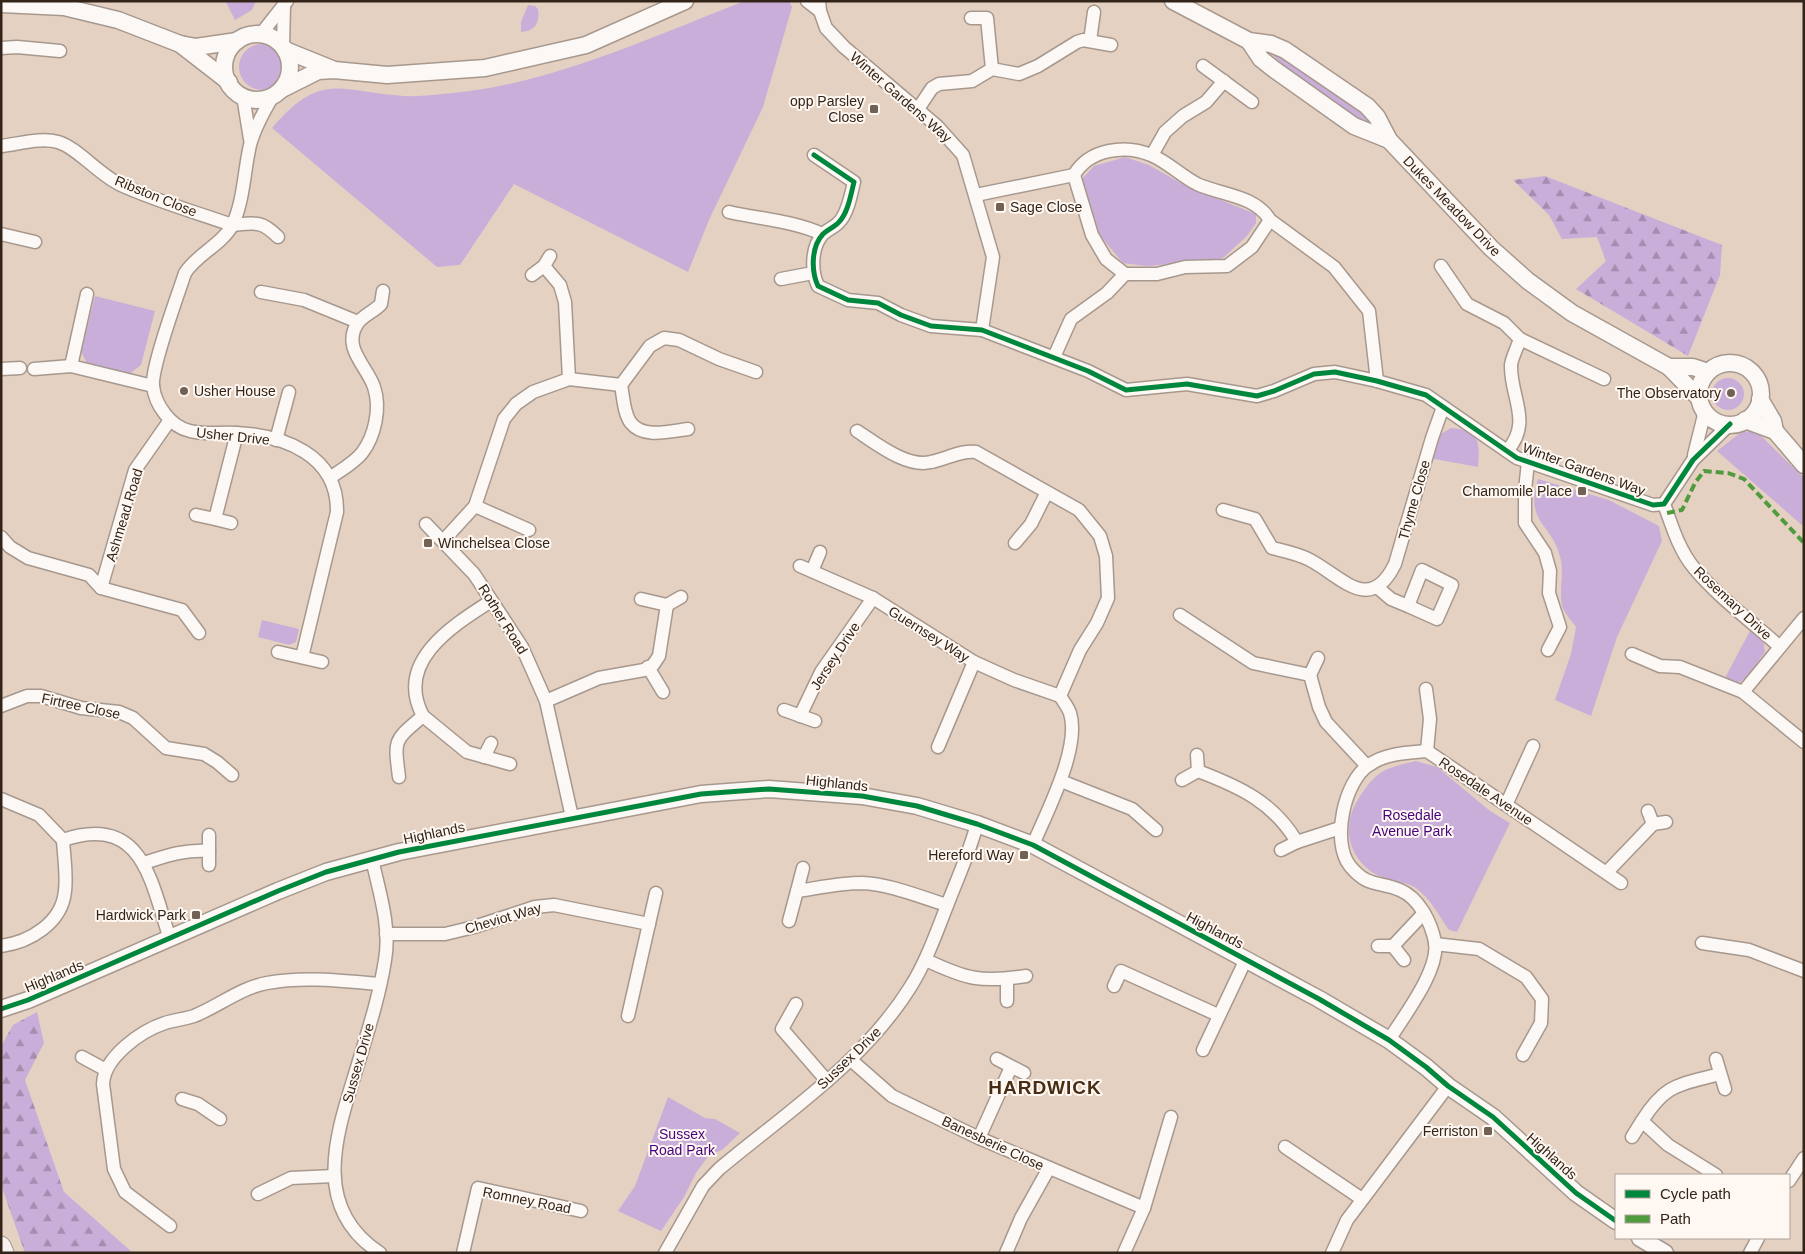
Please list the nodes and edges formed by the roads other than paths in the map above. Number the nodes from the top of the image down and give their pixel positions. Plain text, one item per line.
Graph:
1 (685, 1) edge
2 (807, 1) edge
3 (1173, 1) edge
4 (1, 4) edge
5 (286, 4) edge
6 (819, 6) edge
7 (1094, 12) dead end
8 (971, 18) dead end
9 (261, 34) junction
10 (1090, 41) junction
11 (1249, 41) junction
12 (237, 42) junction
13 (180, 44) junction
14 (1111, 45) dead end
15 (1, 48) edge
16 (284, 48) junction
17 (60, 51) dead end
18 (1203, 66) dead end
19 (992, 69) junction
20 (334, 70) junction
21 (1224, 81) junction
22 (229, 82) junction
23 (277, 92) junction
24 (242, 96) junction
25 (1252, 102) dead end
26 (918, 109) junction
27 (1389, 140) junction
28 (250, 144) junction
29 (1, 146) edge
30 (814, 155) dead end
31 (1152, 155) junction
32 (1074, 175) junction
33 (976, 195) junction
34 (729, 212) dead end
35 (1270, 220) junction
36 (232, 225) junction
37 (1, 234) edge
38 (822, 234) junction
39 (278, 237) dead end
40 (36, 242) dead end
41 (1441, 266) dead end
42 (812, 274) junction
43 (1125, 274) junction
44 (532, 275) dead end
45 (781, 280) dead end
46 (383, 291) dead end
47 (261, 292) dead end
48 (87, 294) dead end
49 (358, 322) junction
50 (982, 330) junction
51 (1520, 339) junction
52 (1054, 357) junction
53 (71, 366) junction
54 (1669, 367) junction
55 (20, 368) dead end
56 (1, 369) edge
57 (34, 369) dead end
58 (756, 372) dead end
59 (1708, 372) junction
60 (570, 379) junction
61 (1604, 379) dead end
62 (1377, 381) junction
63 (621, 385) junction
64 (153, 386) junction
65 (289, 392) dead end
66 (1760, 399) junction
67 (1702, 405) junction
68 (1443, 407) junction
69 (170, 420) junction
70 (1737, 422) junction
71 (688, 429) dead end
72 (857, 431) dead end
73 (1775, 431) junction
74 (237, 433) junction
75 (276, 440) junction
76 (1507, 451) junction
77 (1693, 460) junction
78 (1528, 462) junction
79 (1804, 465) edge
80 (331, 477) junction
81 (1046, 494) junction
82 (1664, 504) junction
83 (475, 506) junction
84 (1223, 510) dead end
85 (196, 515) dead end
86 (216, 519) junction
87 (231, 523) dead end
88 (426, 524) dead end
89 (529, 530) dead end
90 (1, 537) edge
91 (443, 540) junction
92 (1015, 543) dead end
93 (820, 552) dead end
94 (800, 566) dead end
95 (812, 571) junction
96 (1377, 587) junction
97 (101, 588) junction
98 (682, 597) dead end
99 (873, 598) junction
100 (641, 599) dead end
101 (491, 600) junction
102 (667, 605) junction
103 (1408, 606) dead end
104 (1180, 615) dead end
105 (1804, 618) edge
106 (199, 633) dead end
107 (1780, 646) junction
108 (1548, 650) dead end
109 (278, 652) dead end
110 (1632, 654) dead end
111 (302, 657) junction
112 (1318, 658) dead end
113 (322, 662) dead end
114 (974, 662) junction
115 (648, 667) junction
116 (1310, 675) junction
117 (1426, 689) dead end
118 (664, 692) dead end
119 (1743, 692) junction
120 (1060, 696) junction
121 (546, 701) junction
122 (1, 706) edge
123 (784, 710) dead end
124 (423, 716) junction
125 (800, 716) junction
126 (814, 722) dead end
127 (1804, 742) edge
128 (490, 743) dead end
129 (1533, 746) dead end
130 (938, 747) dead end
131 (1427, 751) junction
132 (1197, 755) dead end
133 (484, 757) junction
134 (510, 764) dead end
135 (1367, 766) junction
136 (1198, 771) junction
137 (232, 775) dead end
138 (399, 777) dead end
139 (1182, 780) dead end
140 (1061, 781) junction
141 (1, 799) edge
142 (1506, 805) junction
143 (1648, 811) dead end
144 (572, 817) junction
145 (977, 824) junction
146 (1340, 828) junction
147 (1156, 830) dead end
148 (209, 835) dead end
149 (63, 840) junction
150 (1297, 842) junction
151 (1033, 845) junction
152 (1281, 850) dead end
153 (209, 851) junction
154 (372, 859) junction
155 (144, 863) junction
156 (209, 865) dead end
157 (803, 868) dead end
158 (1607, 872) junction
159 (1621, 884) dead end
160 (797, 891) junction
161 (656, 893) dead end
162 (947, 905) junction
163 (1424, 913) junction
164 (789, 921) dead end
165 (649, 924) junction
166 (386, 934) junction
167 (170, 939) junction
168 (1702, 943) dead end
169 (1435, 944) junction
170 (1, 946) edge
171 (1378, 946) dead end
172 (1393, 946) junction
173 (1246, 959) junction
174 (926, 960) junction
175 (1404, 960) dead end
176 (1804, 971) edge
177 (1026, 976) dead end
178 (1007, 979) junction
179 (380, 984) junction
180 (1114, 986) dead end
181 (1007, 1001) dead end
182 (796, 1004) dead end
183 (1, 1009) edge
184 (1218, 1015) junction
185 (628, 1016) dead end
186 (1389, 1040) junction
187 (1203, 1050) dead end
188 (1523, 1055) dead end
189 (82, 1057) dead end
190 (1716, 1058) dead end
191 (851, 1060) junction
192 (997, 1060) dead end
193 (1011, 1067) junction
194 (106, 1070) junction
195 (1024, 1073) dead end
196 (1720, 1074) junction
197 (827, 1081) junction
198 (1448, 1086) junction
199 (1725, 1090) dead end
200 (182, 1099) dead end
201 (1171, 1117) dead end
202 (220, 1119) dead end
203 (1642, 1121) junction
204 (1632, 1137) dead end
205 (979, 1138) junction
206 (1285, 1147) dead end
207 (1804, 1158) edge
208 (1049, 1168) junction
209 (1714, 1174) edge
210 (334, 1176) junction
211 (1790, 1179) edge
212 (258, 1194) dead end
213 (1362, 1199) junction
214 (1144, 1208) junction
215 (581, 1211) dead end
216 (1615, 1220) edge
217 (170, 1226) dead end
218 (1642, 1239) edge
219 (1757, 1239) edge
220 (1, 1246) edge
221 (1336, 1252) edge
222 (4, 1253) edge
223 (380, 1253) edge
224 (463, 1253) edge
225 (665, 1253) edge
226 (1006, 1253) edge
227 (1124, 1253) edge
228 (1665, 1253) edge
229 (1750, 1253) edge

1 - 20 street
2 - 6 street, Winter Gardens Way
3 - 11 street, Dukes Meadow Drive
4 - 13 street
5 - 9 street
5 - 16 street
6 - 26 street, Winter Gardens Way
7 - 10 street
8 - 19 street
9 - 12 street
9 - 16 street
10 - 14 street
10 - 19 street
11 - 27 street, Dukes Meadow Drive
11 - 27 street, Dukes Meadow Drive
12 - 13 street
12 - 22 street
13 - 22 street
15 - 17 street
16 - 20 street
16 - 23 street
18 - 21 street
19 - 26 street
20 - 23 street
21 - 25 street
21 - 31 street
22 - 24 street
23 - 24 street
23 - 28 street
24 - 28 street
26 - 33 street, Winter Gardens Way
27 - 54 street, Dukes Meadow Drive
28 - 36 street
29 - 36 street, Ribston Close
30 - 38 street
31 - 32 street
31 - 35 street
32 - 33 street
32 - 43 street
33 - 50 street, Winter Gardens Way
34 - 38 street
35 - 43 street
35 - 62 street
36 - 39 street
36 - 64 street
37 - 40 street
38 - 42 street
41 - 51 street
42 - 45 street
42 - 50 street
43 - 52 street
44 - 60 street
46 - 49 street
47 - 49 street
48 - 53 street
49 - 80 street
50 - 52 street, Winter Gardens Way
51 - 61 street
51 - 76 street
52 - 62 street, Winter Gardens Way
53 - 57 street
53 - 64 street
54 - 59 street, Dukes Meadow Drive
54 - 67 street, Dukes Meadow Drive
55 - 56 street
58 - 63 street
59 - 66 street
59 - 67 street
60 - 63 street
60 - 83 street
62 - 68 street, Winter Gardens Way
63 - 71 street
64 - 69 street
65 - 75 street
66 - 70 street
66 - 73 street
67 - 70 street
67 - 77 street
68 - 76 street, Winter Gardens Way
68 - 96 street, Thyme Close
69 - 74 street, Usher Drive
69 - 97 street, Ashmead Road
70 - 73 street
70 - 77 street
72 - 81 street
73 - 79 street
74 - 75 street, Usher Drive
74 - 86 street
75 - 80 street, Usher Drive
76 - 78 street, Winter Gardens Way
77 - 82 street
78 - 82 street, Winter Gardens Way
78 - 108 street
80 - 111 street, Usher Drive
81 - 92 street
81 - 120 street
82 - 107 street, Rosemary Drive
83 - 89 street
83 - 91 street
84 - 96 street
85 - 86 street
86 - 87 street
88 - 91 street, Rother Road
90 - 97 street, Ashmead Road
91 - 101 street, Rother Road
93 - 95 street
94 - 95 street, Guernsey Way
95 - 99 street, Guernsey Way
96 - 103 street
97 - 106 street, Ashmead Road
98 - 102 street
99 - 114 street, Guernsey Way
99 - 125 street, Jersey Drive
100 - 102 street
101 - 121 street, Rother Road
101 - 124 street
102 - 115 street
104 - 116 street
105 - 107 street, Rosemary Drive
107 - 119 street, Rosemary Drive
109 - 111 street
110 - 119 street
111 - 113 street
112 - 116 street
114 - 120 street, Guernsey Way
114 - 130 street
115 - 118 street
115 - 121 street
116 - 135 street
117 - 131 street
119 - 127 street
120 - 140 street
121 - 144 street, Rother Road
122 - 137 street, Firtree Close
123 - 125 street
124 - 133 street
124 - 138 street
125 - 126 street
128 - 133 street
129 - 142 street
131 - 135 street, Rosedale Avenue
131 - 142 street, Rosedale Avenue
132 - 136 street
133 - 134 street
135 - 146 street, Rosedale Avenue
136 - 139 street
136 - 150 street
140 - 147 street
140 - 151 street
141 - 149 street
142 - 158 street, Rosedale Avenue
143 - 158 street
144 - 145 street, Highlands
144 - 154 street, Highlands
145 - 151 street, Highlands
145 - 162 street, Sussex Drive
146 - 150 street
146 - 163 street, Rosedale Avenue
148 - 153 street
149 - 155 street
149 - 170 street
150 - 152 street
151 - 173 street, Highlands
153 - 155 street
153 - 156 street
154 - 166 street, Sussex Drive
154 - 167 street, Highlands
155 - 167 street
157 - 160 street
158 - 159 street, Rosedale Avenue
160 - 162 street
160 - 164 street
161 - 165 street
162 - 174 street, Sussex Drive
163 - 169 street, Rosedale Avenue
163 - 172 street
165 - 166 street, Cheviot Way
165 - 185 street
166 - 179 street, Sussex Drive
167 - 183 street, Highlands
168 - 176 street
169 - 186 street, Rosedale Avenue
169 - 188 street
171 - 172 street
172 - 175 street
173 - 184 street
173 - 186 street, Highlands
174 - 178 street
174 - 191 street, Sussex Drive
177 - 178 street
178 - 181 street
179 - 194 street
179 - 210 street, Sussex Drive
180 - 184 street
182 - 197 street
184 - 187 street
186 - 198 street, Highlands
189 - 194 street
190 - 196 street
191 - 197 street, Sussex Drive
191 - 205 street, Banesberie Close
192 - 193 street
193 - 195 street
193 - 205 street
194 - 217 street
196 - 199 street
196 - 203 street
197 - 225 street, Sussex Drive
198 - 213 street
198 - 216 street, Highlands
200 - 202 street
201 - 214 street
203 - 204 street
203 - 209 street
205 - 208 street, Banesberie Close
206 - 213 street
207 - 211 street
208 - 214 street, Banesberie Close
208 - 226 street
210 - 212 street
210 - 223 street, Sussex Drive
213 - 221 street
214 - 227 street
215 - 224 street, Romney Road
218 - 228 street
219 - 229 street
220 - 222 main road

